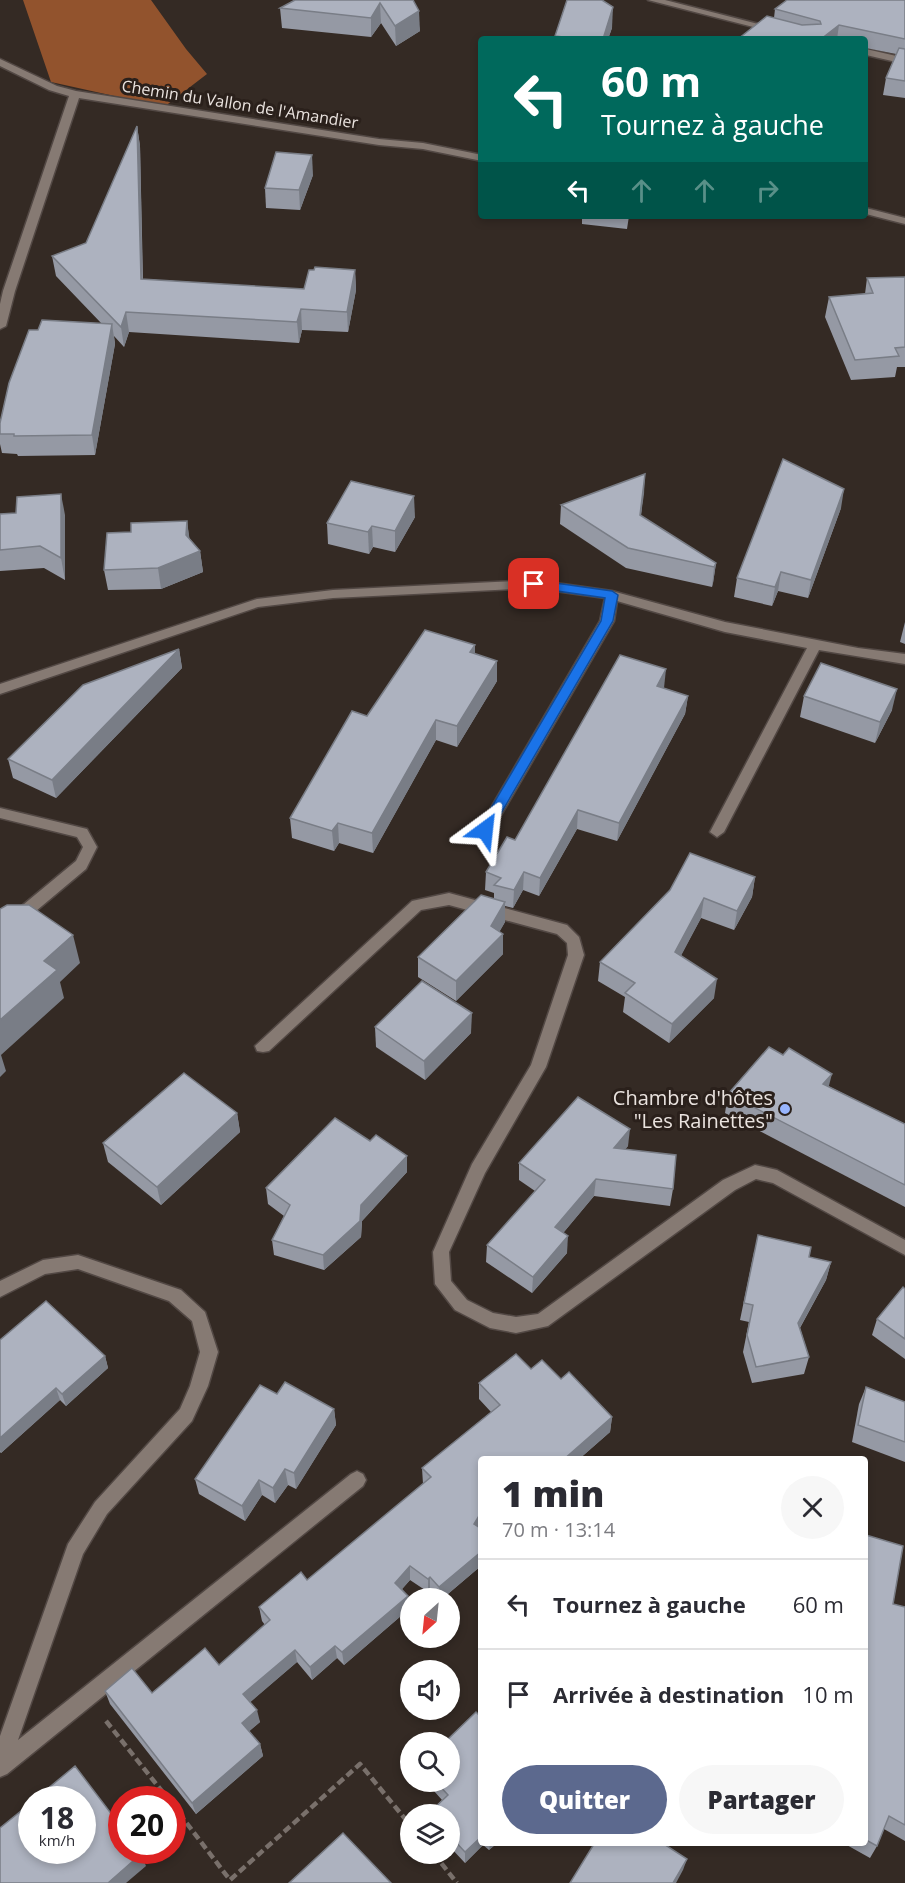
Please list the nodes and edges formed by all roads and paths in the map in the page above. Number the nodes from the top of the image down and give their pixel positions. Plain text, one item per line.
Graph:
1 (652, 0) edge
2 (800, 36) edge
3 (868, 52) edge
4 (905, 61) edge
5 (0, 62) edge
6 (75, 94) junction
7 (478, 157) edge
8 (868, 212) edge
9 (905, 221) edge
10 (0, 326) edge
11 (612, 595) junction
12 (815, 645) junction
13 (905, 659) edge
14 (0, 688) edge
15 (0, 813) edge
16 (485, 830) dead end
17 (717, 832) dead end
18 (0, 933) edge
19 (263, 1046) dead end
20 (905, 1248) edge
21 (0, 1289) edge
22 (357, 1480) dead end
23 (87, 1697) junction
24 (0, 1765) edge
25 (158, 1786) edge
26 (400, 1813) edge
27 (186, 1822) edge
28 (442, 1864) edge
29 (457, 1883) edge

1 - 2 street
3 - 4 street
5 - 6 street, Chemin du Vallon de l'Amandier
6 - 7 street, Chemin du Vallon de l'Amandier
6 - 10 street
8 - 9 street
11 - 12 street
11 - 14 street
11 - 16 street
12 - 13 street
12 - 17 street
15 - 18 street
19 - 20 street
21 - 24 street
22 - 23 street
23 - 24 street
23 - 25 path
26 - 27 path
28 - 29 path

